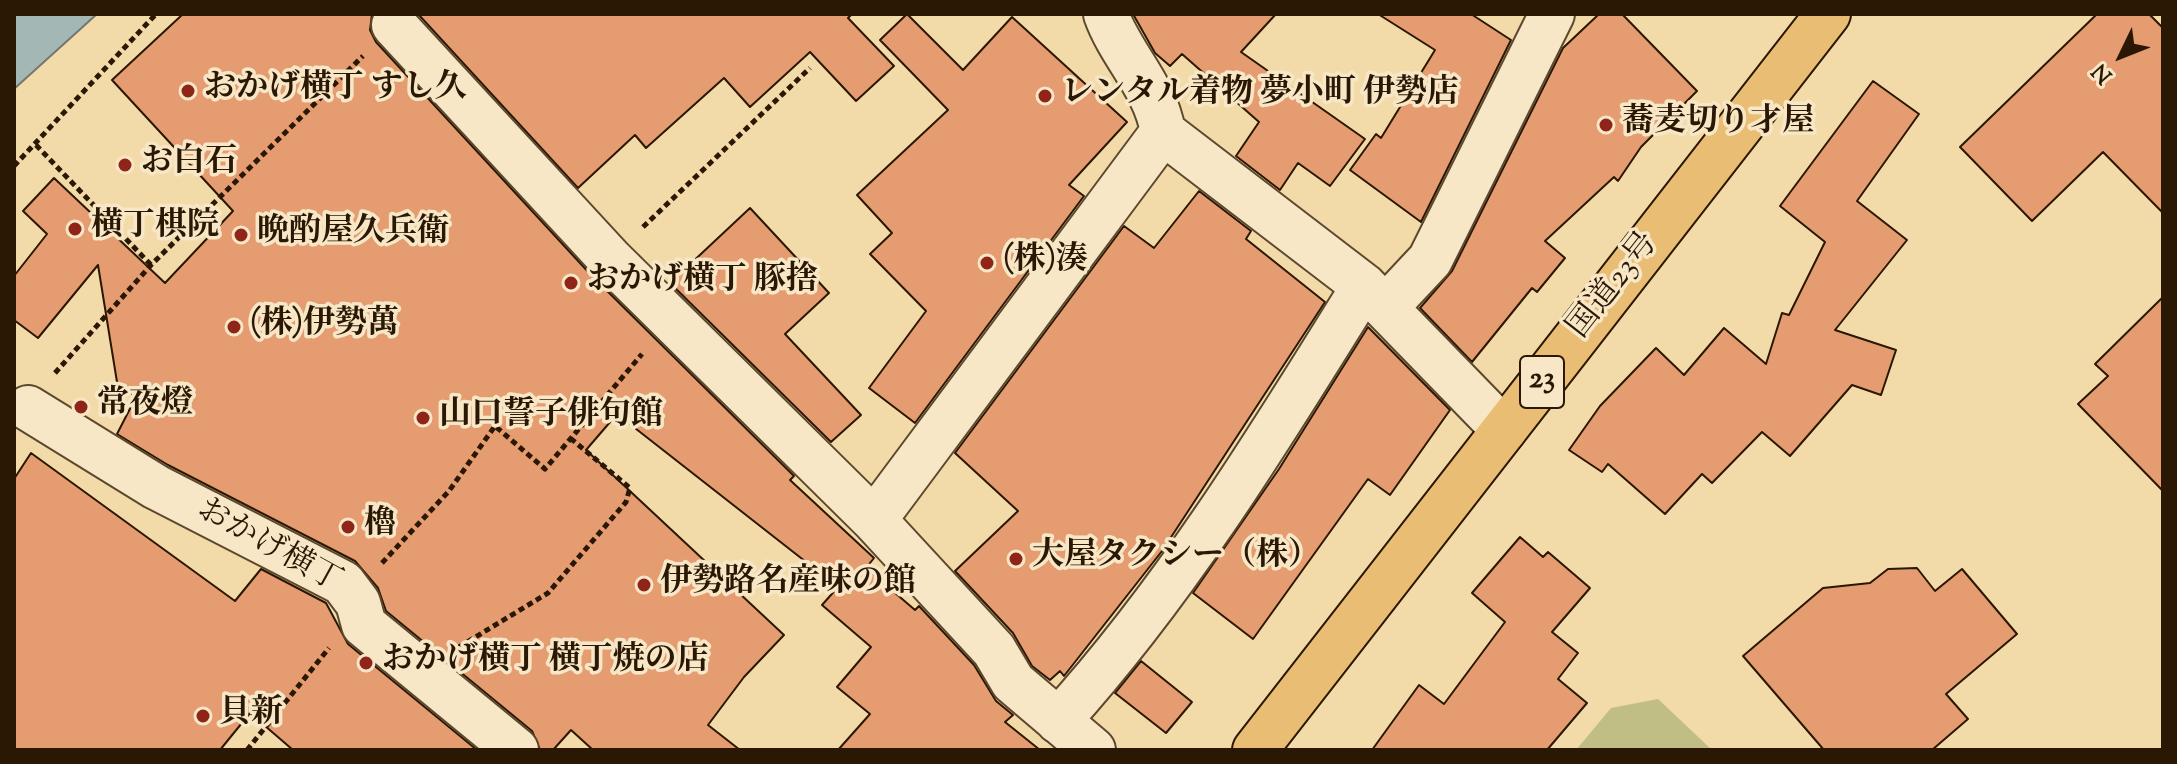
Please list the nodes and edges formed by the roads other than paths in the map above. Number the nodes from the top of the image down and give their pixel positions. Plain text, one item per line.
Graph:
1 (1106, 14) edge
2 (1552, 14) edge
3 (1828, 14) edge
4 (394, 25) road end
5 (1163, 132) junction
6 (1375, 297) junction
7 (29, 407) edge
8 (1504, 430) junction
9 (874, 520) junction
10 (1058, 721) junction
11 (516, 750) edge
12 (1093, 750) edge
13 (1255, 750) edge

1 - 5 street
2 - 6 street
3 - 8 highway, 国道23号 / 23
4 - 9 street
5 - 6 street
5 - 9 street
6 - 8 street
6 - 10 street
7 - 11 street, おかげ横丁
8 - 13 highway, 国道23号 / 23
9 - 10 street
10 - 12 street

